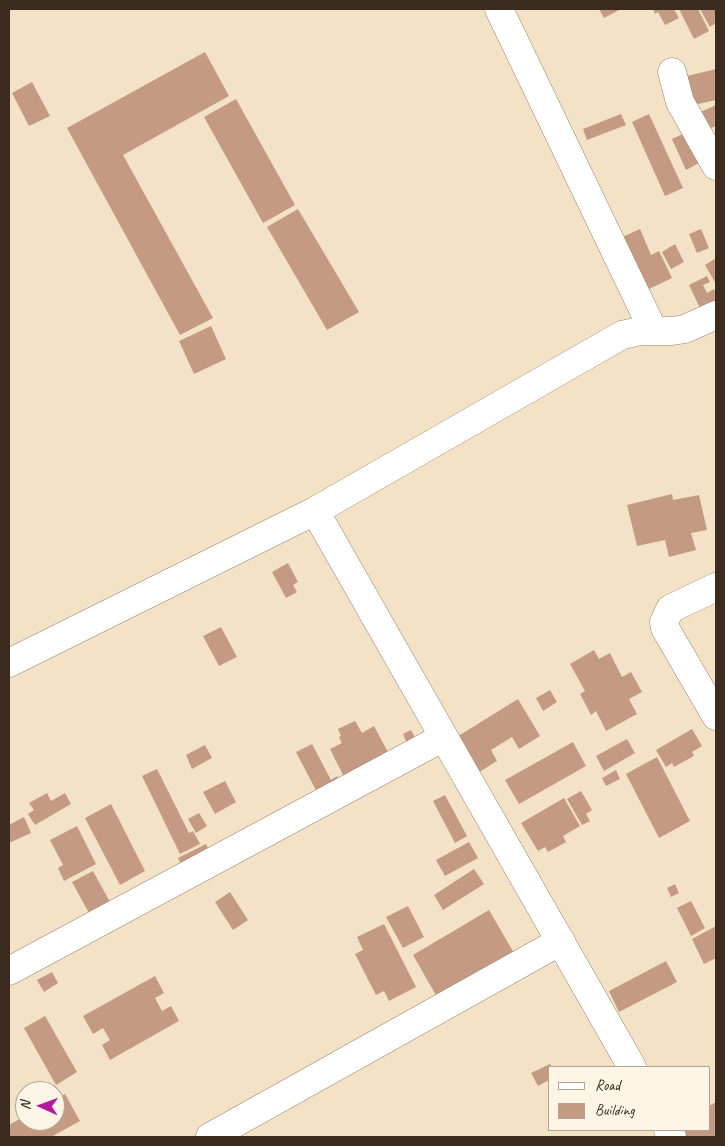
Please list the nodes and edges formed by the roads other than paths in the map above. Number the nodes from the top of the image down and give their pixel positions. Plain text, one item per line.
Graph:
1 (499, 9) edge
2 (672, 72) dead end
3 (716, 166) edge
4 (716, 315) edge
5 (654, 330) junction
6 (315, 510) junction
7 (716, 587) edge
8 (9, 664) edge
9 (716, 716) edge
10 (444, 737) junction
11 (561, 941) junction
12 (9, 971) edge
13 (631, 1066) edge
14 (210, 1137) edge

1 - 5 street
2 - 3 street
4 - 5 street
5 - 6 street
6 - 8 street
6 - 10 street
7 - 9 street
10 - 11 street
10 - 12 street
11 - 13 street
11 - 14 street

